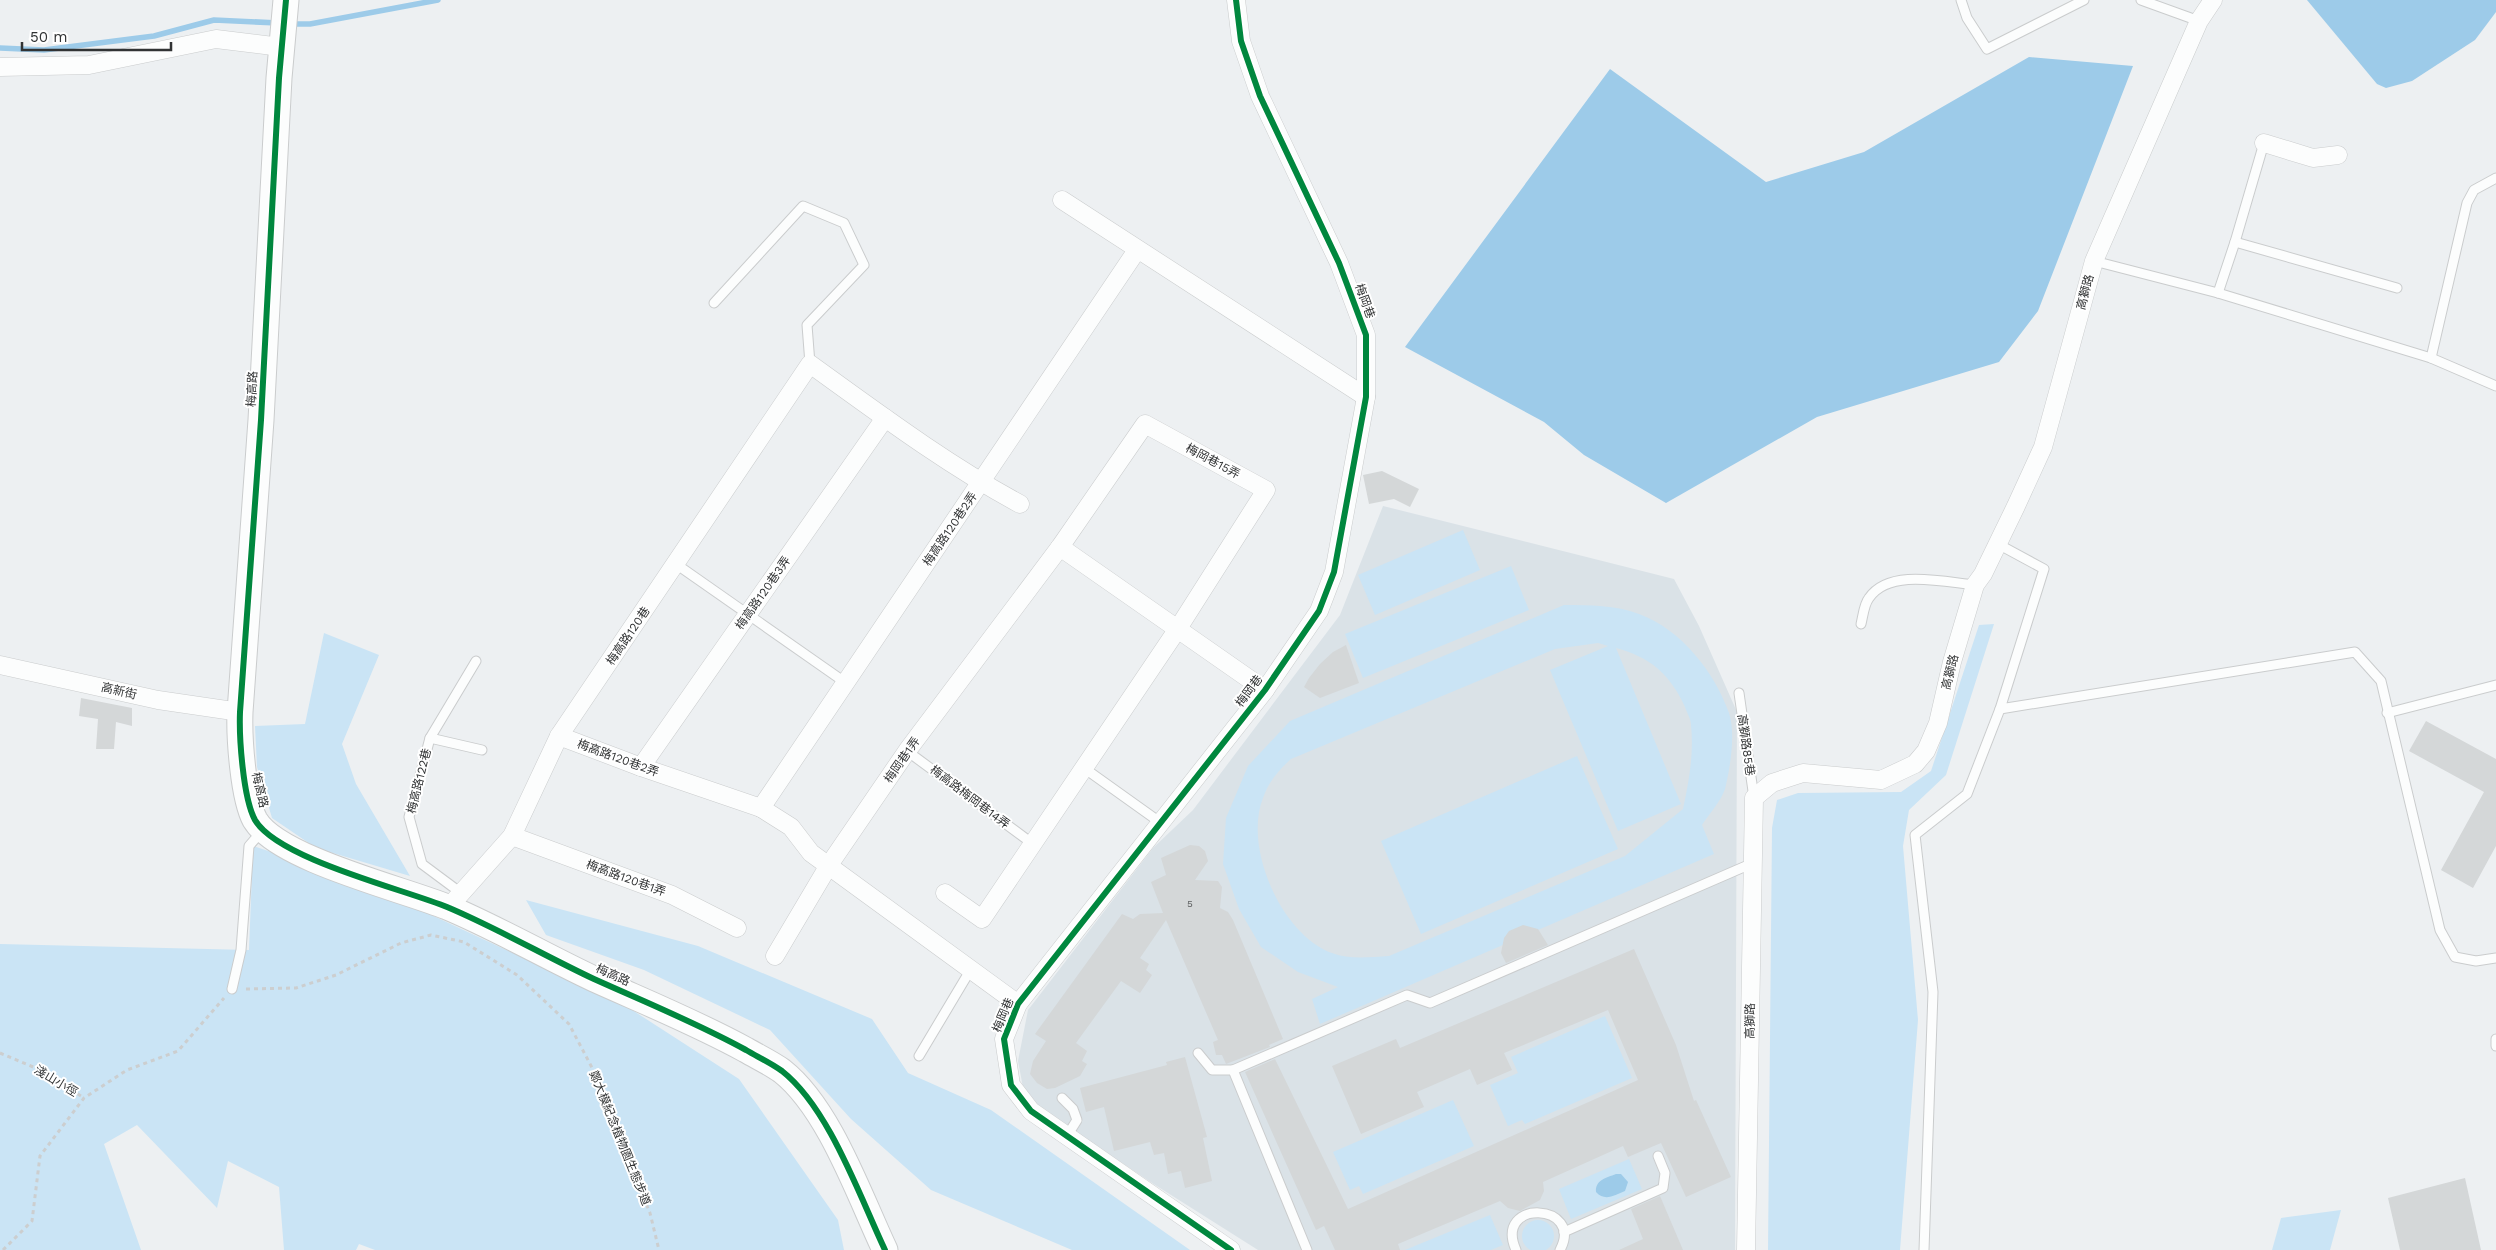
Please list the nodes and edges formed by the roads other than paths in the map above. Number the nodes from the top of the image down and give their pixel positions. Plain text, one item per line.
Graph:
1 (1236, 0) edge
2 (1961, 0) edge
3 (2084, 0) edge
4 (2141, 0) edge
5 (2212, 0) edge
6 (2199, 21) junction
7 (283, 23) edge
8 (0, 67) edge
9 (2264, 143) joint
10 (2338, 155) dead end
11 (2496, 178) edge
12 (1062, 200) dead end
13 (2235, 242) junction
14 (1137, 250) junction
15 (2094, 261) junction
16 (2397, 288) dead end
17 (2218, 293) junction
18 (714, 303) dead end
19 (2431, 358) junction
20 (810, 364) junction
21 (2496, 386) edge
22 (1366, 397) junction
23 (885, 418) junction
24 (981, 483) junction
25 (1020, 504) dead end
26 (1996, 543) junction
27 (1060, 547) junction
28 (676, 564) junction
29 (1975, 585) junction
30 (748, 614) junction
31 (1861, 624) dead end
32 (1177, 630) junction
33 (978, 657) joint
34 (476, 661) dead end
35 (0, 664) edge
36 (846, 683) junction
37 (2496, 685) edge
38 (1265, 690) junction
39 (1739, 693) dead end
40 (2000, 710) junction
41 (240, 712) junction
42 (2387, 713) junction
43 (559, 736) junction
44 (430, 738) junction
45 (482, 750) dead end
46 (908, 751) junction
47 (641, 767) junction
48 (1084, 768) junction
49 (1754, 798) junction
50 (761, 808) junction
51 (1161, 823) junction
52 (264, 828) junction
53 (512, 836) junction
54 (1033, 844) junction
55 (1753, 863) junction
56 (828, 865) junction
57 (945, 893) dead end
58 (454, 900) junction
59 (737, 928) dead end
60 (774, 956) dead end
61 (2496, 958) edge
62 (971, 969) junction
63 (232, 990) road end
64 (1018, 1004) junction
65 (2496, 1039) edge
66 (2496, 1046) edge
67 (1198, 1053) dead end
68 (919, 1056) dead end
69 (1233, 1070) junction
70 (1062, 1098) dead end
71 (1067, 1136) junction
72 (1658, 1156) dead end
73 (1564, 1232) junction
74 (885, 1250) edge
75 (1231, 1250) edge
76 (1306, 1250) edge
77 (1516, 1250) edge
78 (1560, 1250) edge
79 (1746, 1250) edge
80 (1924, 1250) edge

1 - 22 street, 梅岡巷
2 - 3 lane
4 - 6 lane
5 - 6 street, 高獅路
6 - 15 street, 高獅路
7 - 8 street
7 - 41 street, 梅高路
9 - 10 street
9 - 13 lane
11 - 19 lane
12 - 14 street
13 - 16 lane
13 - 17 lane
14 - 22 street
14 - 24 street, 梅高路120巷2弄
15 - 17 lane
15 - 26 street, 高獅路
17 - 19 lane
18 - 20 lane
19 - 21 lane
20 - 23 street
20 - 28 street, 梅高路120巷
22 - 38 street, 梅岡巷
23 - 24 street
23 - 30 street, 梅高路120巷3弄
24 - 25 street
24 - 36 street, 梅高路120巷2弄
26 - 29 street, 高獅路
26 - 40 lane
27 - 32 street
27 - 32 street, 梅岡巷15弄
27 - 33 street, 梅岡巷15弄
28 - 30 lane
28 - 43 street, 梅高路120巷
29 - 31 lane
29 - 49 street, 高獅路
30 - 36 lane
30 - 47 street, 梅高路120巷3弄
32 - 38 street
32 - 48 street, 梅岡巷15弄
33 - 46 street, 梅岡巷1弄
34 - 44 lane, 梅高路122巷
35 - 41 street, 高新街
36 - 50 street, 梅高路120巷2弄
37 - 42 lane
38 - 51 street, 梅岡巷
39 - 49 lane, 高獅路85巷
40 - 42 lane
40 - 80 lane
41 - 52 street, 梅高路
42 - 61 lane
43 - 47 street, 梅高路120巷2弄
43 - 53 street, 梅高路120巷
44 - 45 lane
44 - 58 lane, 梅高路122巷
46 - 54 lane, 梅高路梅岡巷14弄
46 - 56 street, 梅岡巷1弄
47 - 50 street, 梅高路120巷2弄
48 - 51 lane
48 - 54 street
49 - 55 street, 高獅路
50 - 56 street, 梅高路120巷2弄
51 - 64 street, 梅岡巷
52 - 58 street, 梅高路
52 - 63 lane
53 - 58 street, 梅高路120巷
53 - 59 street, 梅高路120巷1弄
54 - 57 street
55 - 69 lane
55 - 79 street, 高獅路
56 - 60 street, 梅岡巷1弄
56 - 62 street
58 - 74 street, 梅高路
62 - 64 street
62 - 68 lane
64 - 71 street, 梅岡巷
65 - 66 lane
67 - 69 lane
69 - 76 lane
70 - 71 lane
71 - 75 street, 梅岡巷
72 - 73 lane
73 - 77 lane
73 - 78 lane

